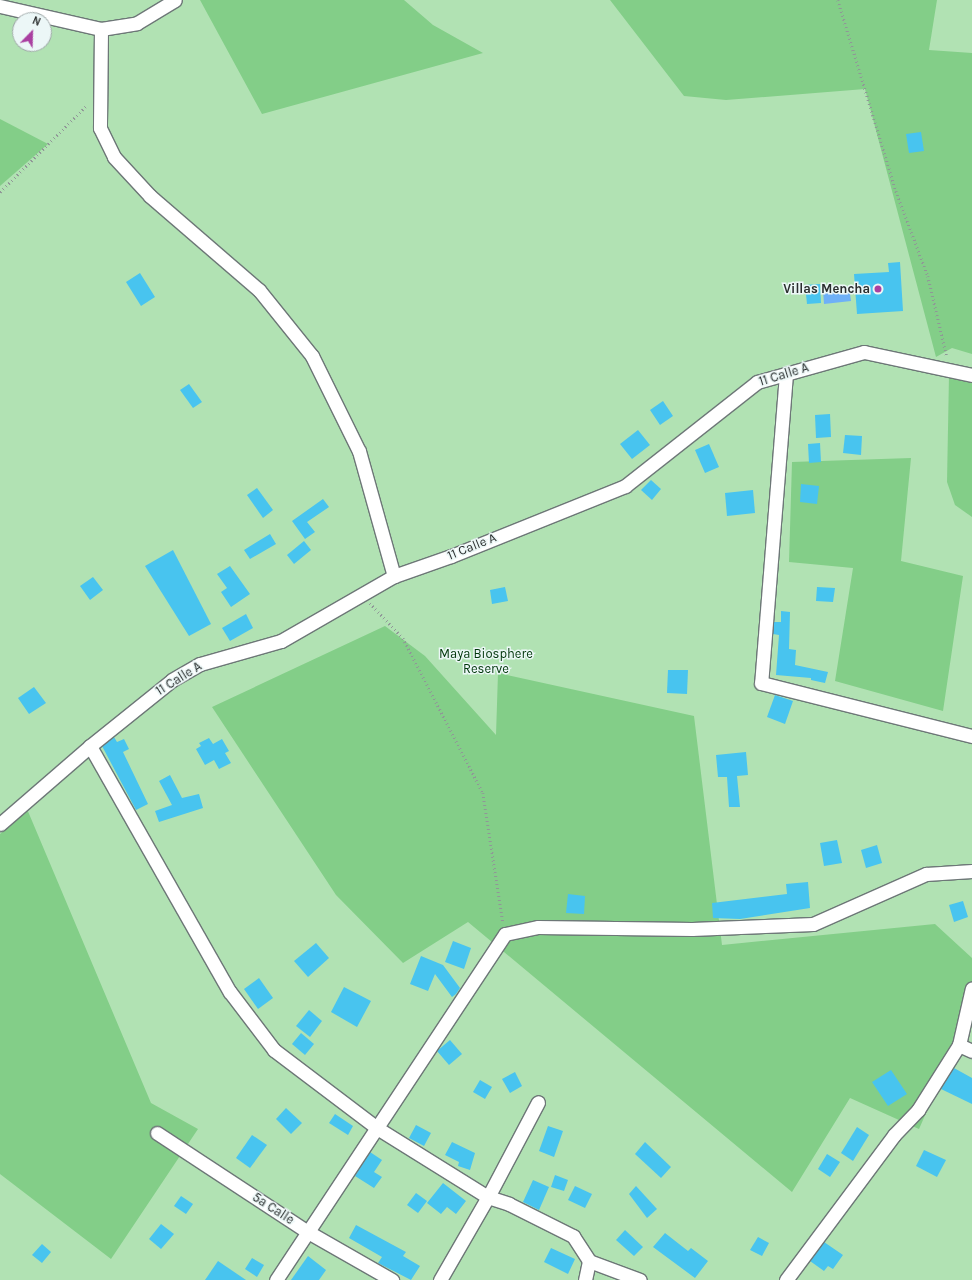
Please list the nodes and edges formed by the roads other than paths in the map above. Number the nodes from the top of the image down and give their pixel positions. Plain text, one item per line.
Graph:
1 (175, 0) edge
2 (0, 6) edge
3 (101, 29) junction
4 (786, 374) junction
5 (972, 376) edge
6 (394, 576) junction
7 (972, 736) edge
8 (90, 746) junction
9 (0, 824) edge
10 (972, 871) edge
11 (972, 988) edge
12 (959, 1045) junction
13 (972, 1051) edge
14 (538, 1102) dead end
15 (377, 1128) junction
16 (157, 1133) dead end
17 (488, 1198) junction
18 (308, 1232) junction
19 (589, 1261) junction
20 (276, 1280) edge
21 (392, 1280) edge
22 (440, 1280) edge
23 (585, 1280) edge
24 (640, 1280) edge
25 (786, 1280) edge

1 - 3 street
2 - 3 street
3 - 6 street
4 - 5 street, 11 Calle A
4 - 6 street, 11 Calle A
4 - 7 street
6 - 8 street, 11 Calle A
8 - 9 street, 11 Calle A
8 - 15 street
10 - 15 street
11 - 12 street
12 - 13 street
12 - 25 street
14 - 17 street
15 - 17 street
15 - 18 street
16 - 18 street, 5a Calle
17 - 19 street
17 - 22 street
18 - 20 street
18 - 21 street, 5a Calle
19 - 23 street
19 - 24 street

